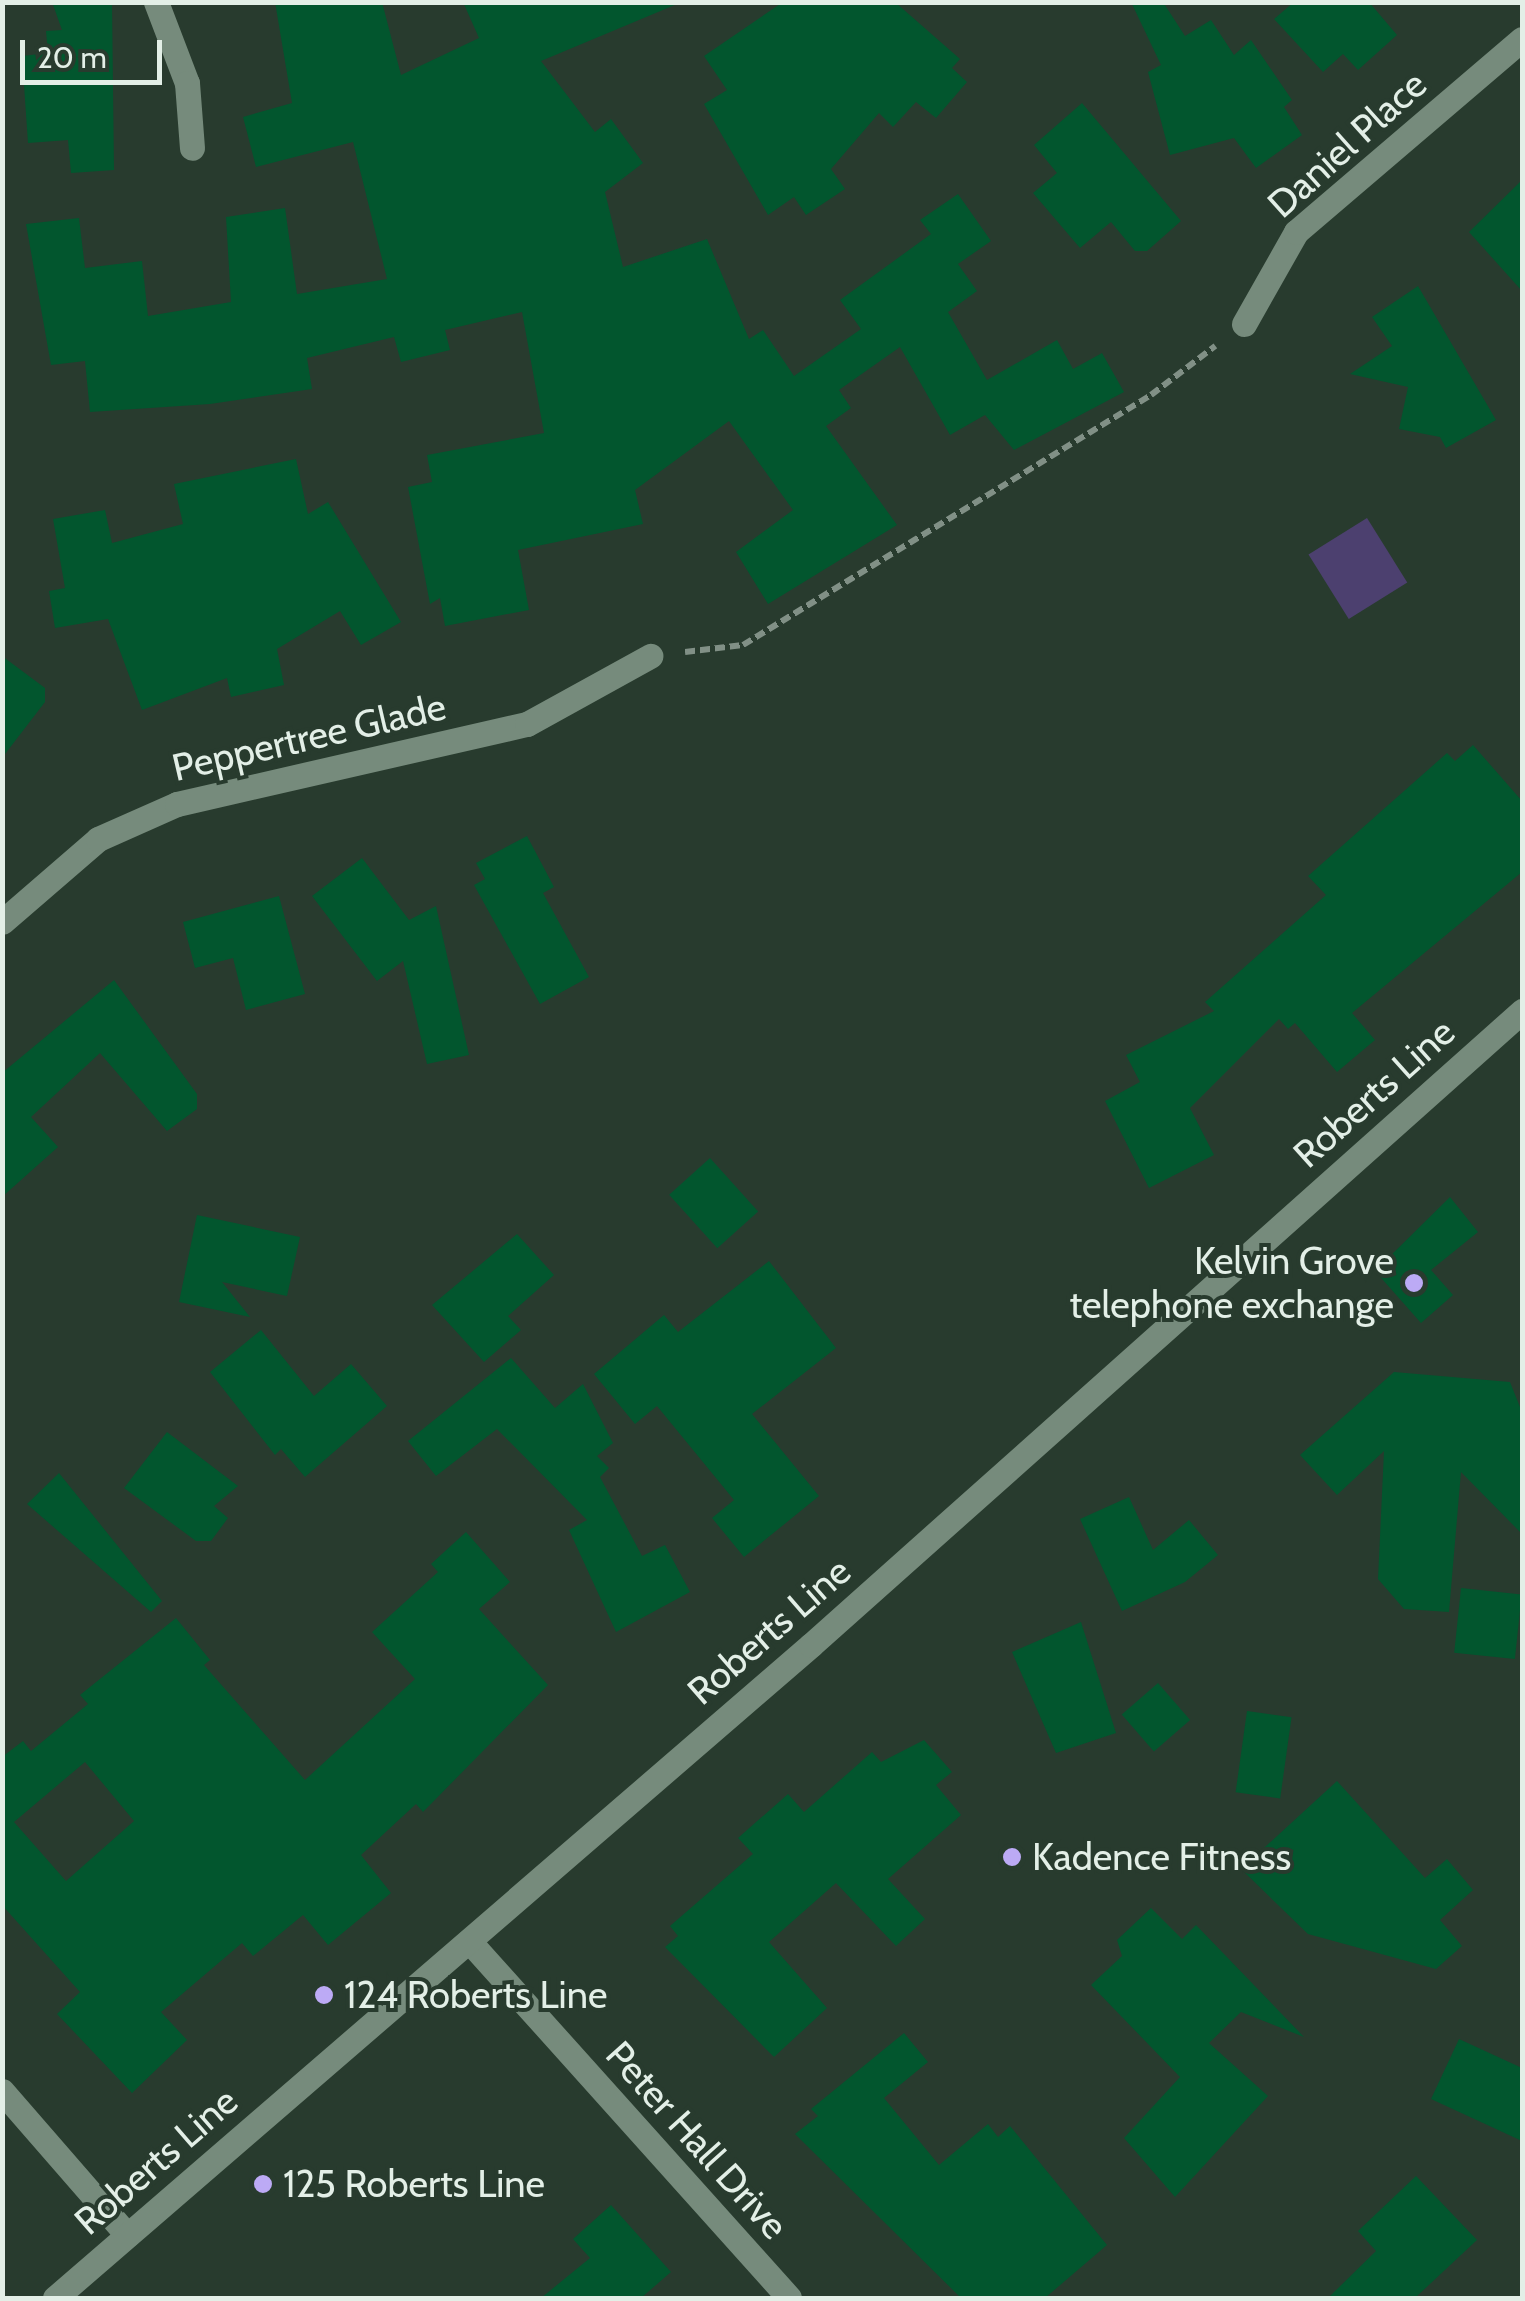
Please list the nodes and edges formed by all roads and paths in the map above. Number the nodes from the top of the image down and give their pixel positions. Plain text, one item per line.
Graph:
1 (156, 2) edge
2 (1522, 38) edge
3 (192, 148) dead end
4 (1244, 324) joint
5 (650, 656) joint
6 (2, 922) edge
7 (1522, 1011) edge
8 (470, 1942) junction
9 (2, 2092) edge
10 (127, 2236) junction
11 (55, 2298) edge
12 (789, 2298) edge

1 - 3 street
2 - 4 street, Daniel Place
4 - 5 path
5 - 6 street, Peppertree Glade
7 - 8 street, Roberts Line
8 - 10 street, Roberts Line
8 - 12 street, Peter Hall Drive
9 - 10 street
10 - 11 street, Roberts Line

